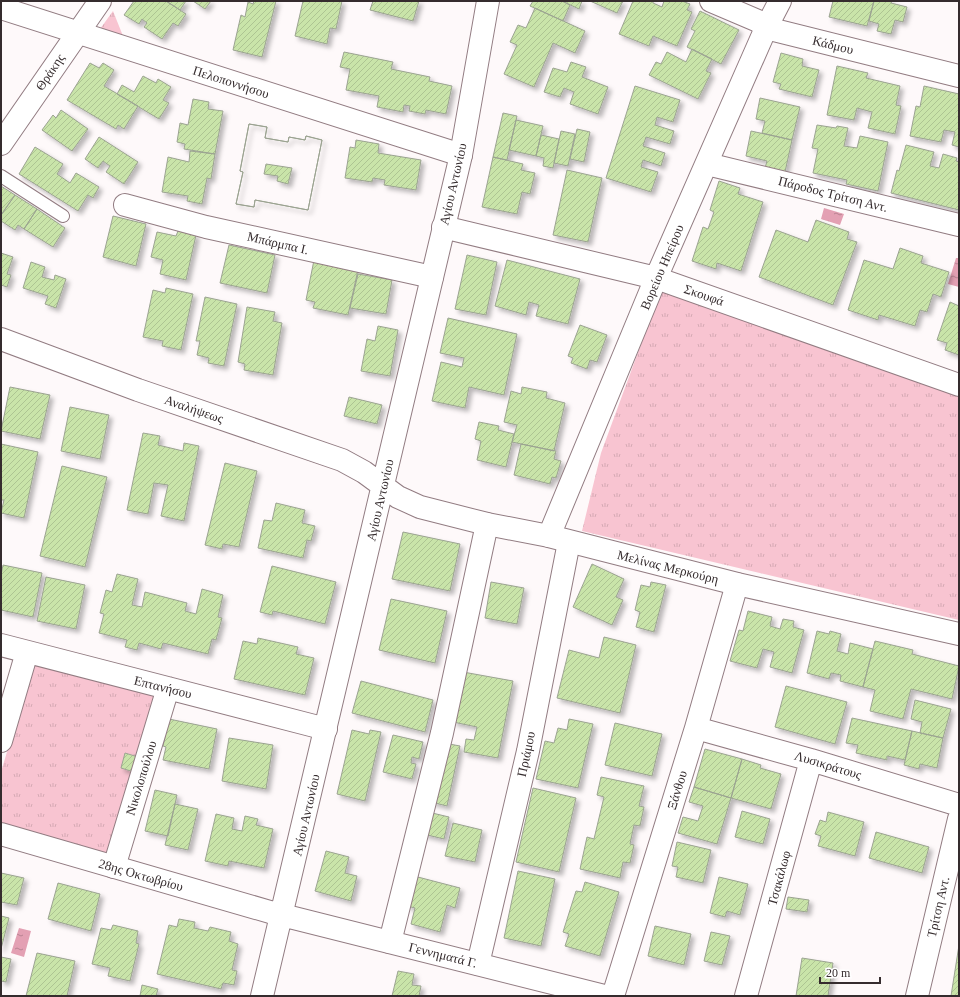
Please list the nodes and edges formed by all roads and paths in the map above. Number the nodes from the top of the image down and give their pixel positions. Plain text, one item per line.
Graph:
1 (100, 1) edge
2 (488, 1) edge
3 (711, 1) edge
4 (780, 1) edge
5 (1, 8) edge
6 (766, 28) junction
7 (77, 33) junction
8 (959, 76) edge
9 (1, 144) edge
10 (460, 155) junction
11 (707, 164) junction
12 (1, 176) edge
13 (125, 204) dead end
14 (63, 216) dead end
15 (959, 225) edge
16 (443, 227) junction
17 (432, 277) junction
18 (656, 278) junction
19 (1, 339) edge
20 (959, 385) edge
21 (383, 486) junction
22 (487, 524) junction
23 (559, 539) junction
24 (737, 584) junction
25 (959, 634) edge
26 (1, 645) edge
27 (27, 652) junction
28 (168, 688) junction
29 (696, 728) junction
30 (326, 729) junction
31 (1, 741) edge
32 (811, 760) junction
33 (959, 805) edge
34 (959, 818) edge
35 (1, 834) edge
36 (114, 867) junction
37 (282, 914) junction
38 (390, 942) junction
39 (478, 964) junction
40 (262, 996) edge
41 (604, 996) edge
42 (613, 996) edge
43 (746, 996) edge
44 (917, 996) edge

1 - 7 street, Θράκης
2 - 10 street, Αγίου Αντωνίου
3 - 6 street, Κάδμου
4 - 6 street, Βορείου Ηπείρου
5 - 7 street, Πελοποννήσου
6 - 8 street, Κάδμου
6 - 11 street, Βορείου Ηπείρου
7 - 9 street, Θράκης
7 - 10 street, Πελοποννήσου
10 - 16 street, Αγίου Αντωνίου
11 - 15 street, Πάροδος Τρίτση Αντ.
11 - 18 street, Βορείου Ηπείρου
12 - 14 lane
13 - 17 street, Μπάρμπα Ι.
16 - 17 street, Αγίου Αντωνίου
16 - 18 street, Σκουφά
17 - 21 street, Αγίου Αντωνίου
18 - 20 street, Σκουφά
18 - 23 street, Βορείου Ηπείρου
19 - 21 street, Αναλήψεως
21 - 22 street, Μελίνας Μερκούρη
21 - 30 street, Αγίου Αντωνίου
22 - 23 street, Μελίνας Μερκούρη
22 - 38 street
23 - 24 street, Μελίνας Μερκούρη
23 - 39 street, Πριάμου
24 - 25 street, Μελίνας Μερκούρη
24 - 29 street, Ξάνθου
26 - 27 street, Επτανήσου
27 - 28 street, Επτανήσου
27 - 31 street
28 - 30 street, Επτανήσου
28 - 36 street, Νικολοπούλου
29 - 32 street, Λυσικράτους
29 - 42 street, Ξάνθου
30 - 37 street, Αγίου Αντωνίου
32 - 33 street, Λυσικράτους
32 - 43 street, Τσακάλωφ
34 - 44 street, Τρίτση Αντ.
35 - 36 street, 28ης Οκτωβρίου
36 - 37 street, 28ης Οκτωβρίου
37 - 38 street, Γεννηματά Γ.
37 - 40 street, Αγίου Αντωνίου
38 - 39 street, Γεννηματά Γ.
39 - 41 street, Γεννηματά Γ.

